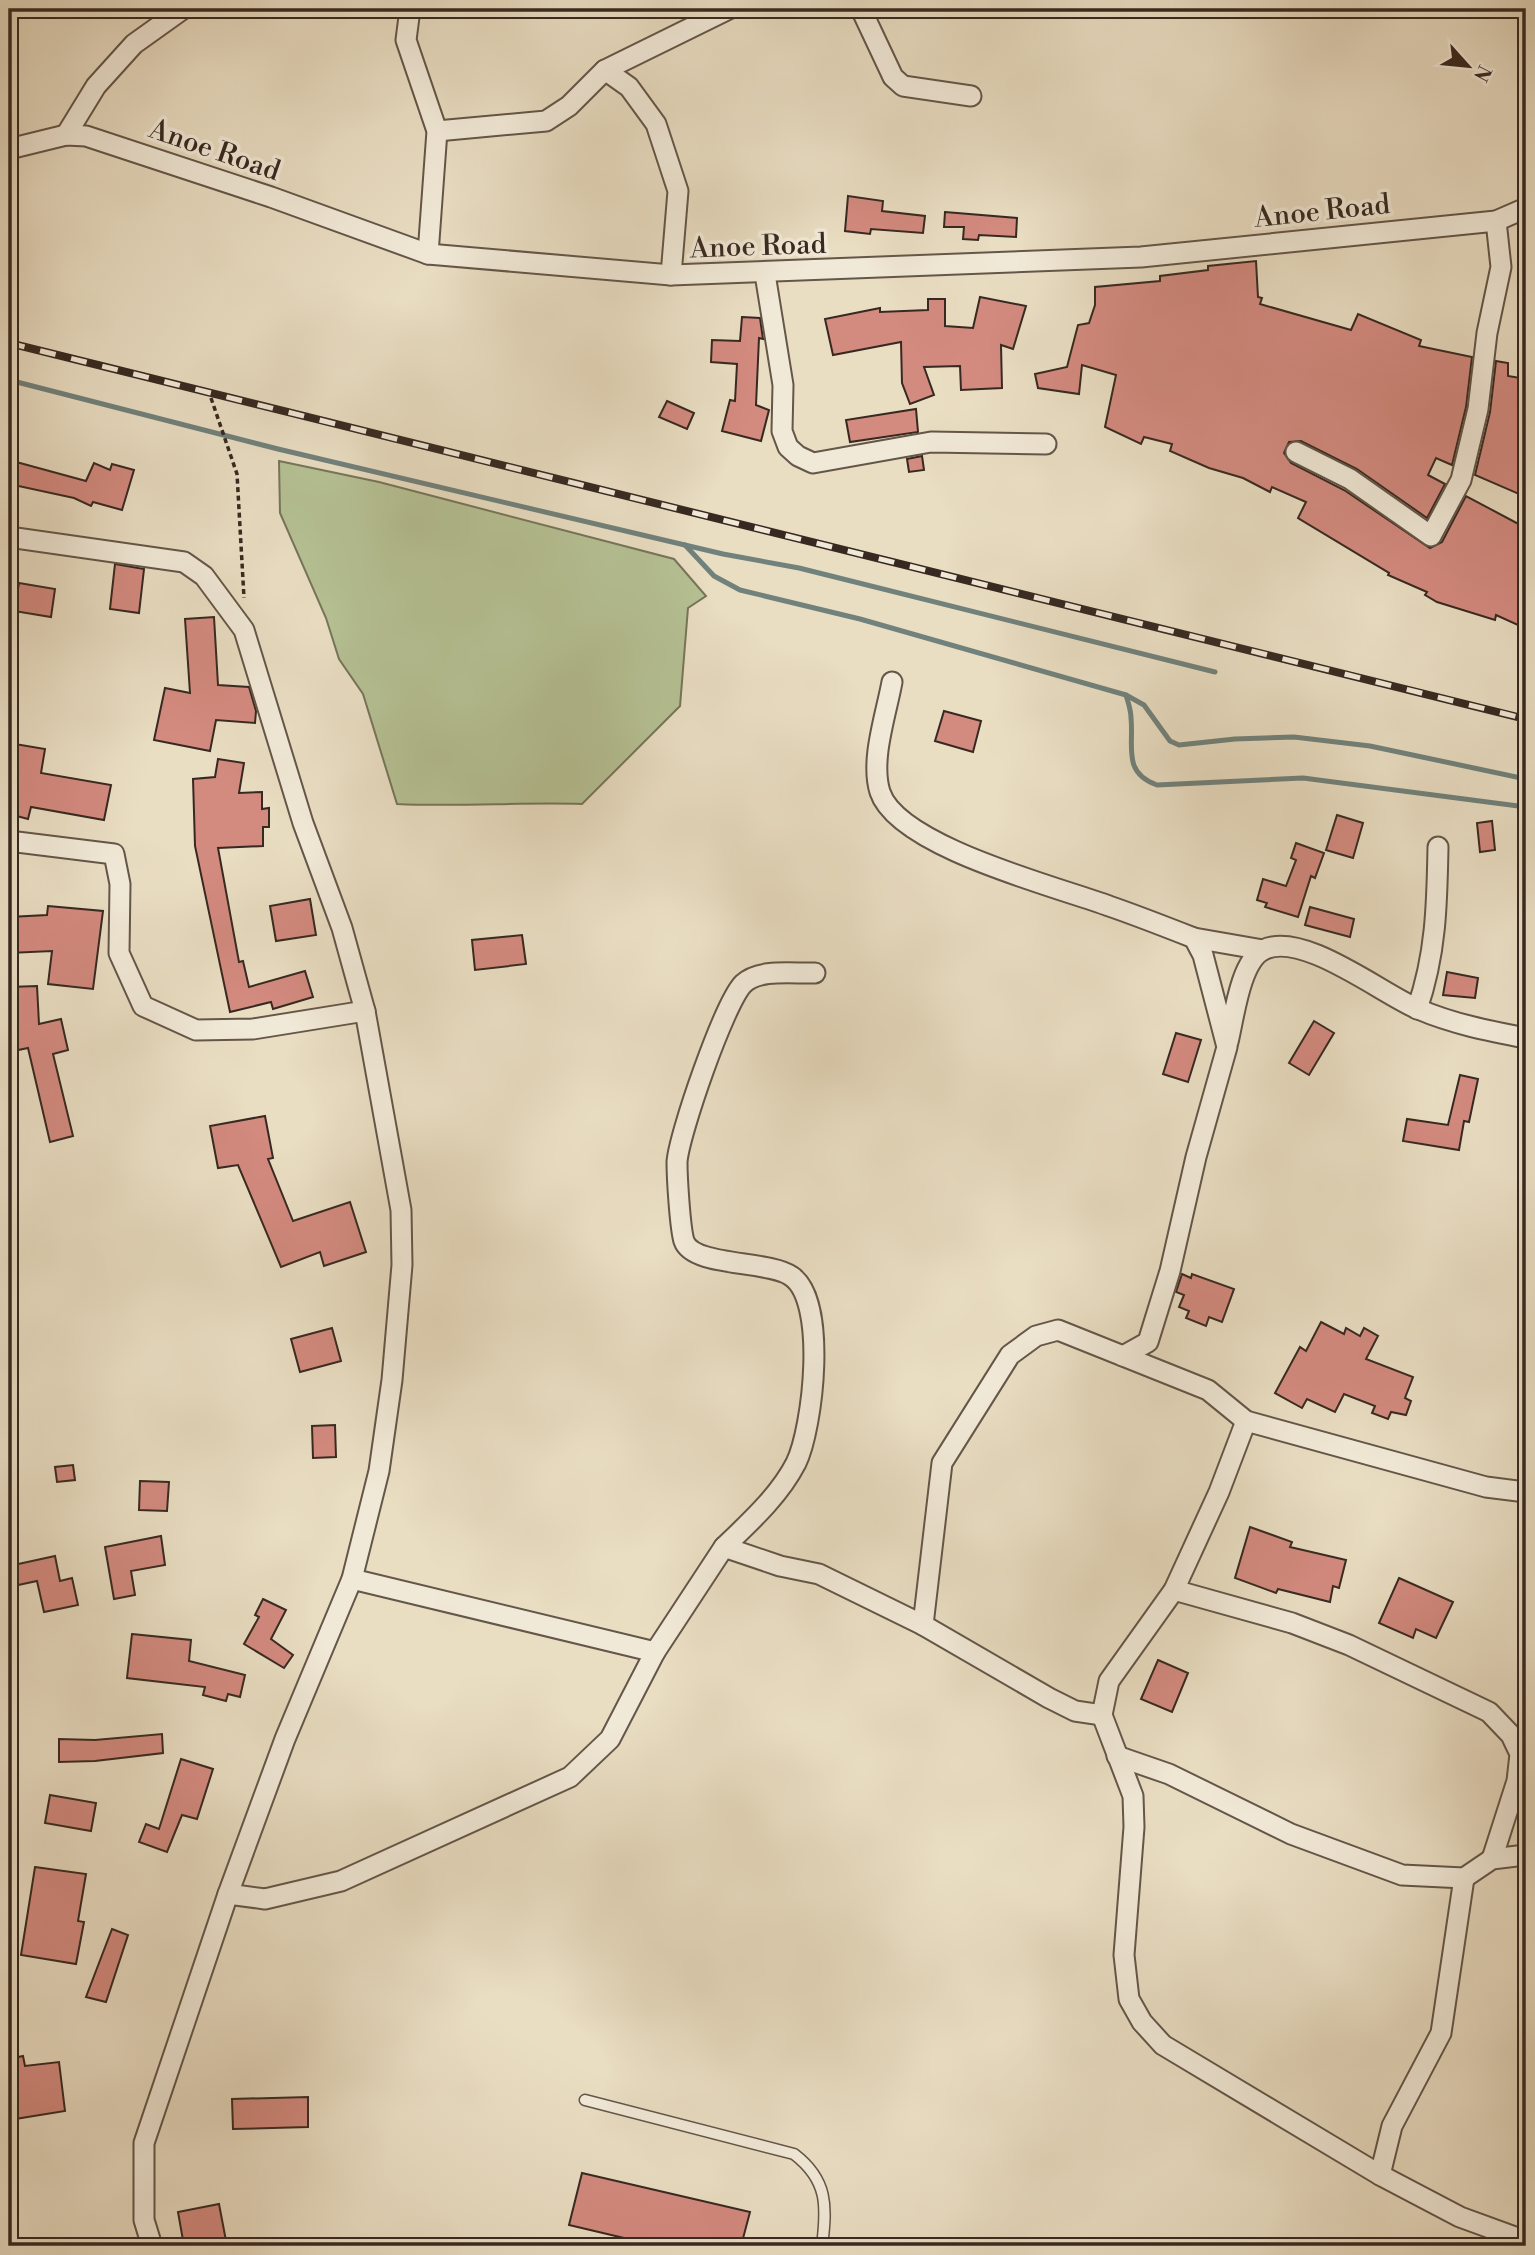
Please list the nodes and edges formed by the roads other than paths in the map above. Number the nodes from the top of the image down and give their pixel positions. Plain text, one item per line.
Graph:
1 (183, 9) edge
2 (410, 9) edge
3 (729, 9) edge
4 (861, 9) edge
5 (605, 70) junction
6 (971, 96) dead end
7 (437, 131) junction
8 (66, 135) junction
9 (9, 149) edge
10 (1526, 208) edge
11 (1496, 221) junction
12 (428, 254) junction
13 (765, 274) junction
14 (671, 275) junction
15 (1046, 444) dead end
16 (1296, 452) dead end
17 (9, 537) edge
18 (892, 682) dead end
19 (9, 841) edge
20 (1438, 848) dead end
21 (1194, 938) junction
22 (1263, 950) junction
23 (815, 973) dead end
24 (1417, 1009) junction
25 (365, 1011) junction
26 (1526, 1038) edge
27 (1227, 1047) junction
28 (1123, 1356) junction
29 (1246, 1421) junction
30 (1526, 1492) edge
31 (724, 1547) junction
32 (352, 1579) junction
33 (1174, 1590) junction
34 (923, 1625) junction
35 (654, 1652) junction
36 (1102, 1715) junction
37 (1118, 1756) junction
38 (1526, 1855) edge
39 (1492, 1859) junction
40 (1464, 1878) junction
41 (228, 1894) junction
42 (584, 2100) dead end
43 (1380, 2175) junction
44 (1526, 2241) edge
45 (152, 2246) edge
46 (822, 2246) edge

1 - 8 street
2 - 7 street
3 - 5 street
4 - 6 street
5 - 7 street
5 - 14 street
7 - 12 street
8 - 9 street, Anoe Road
8 - 12 street, Anoe Road
10 - 11 street, Anoe Road
11 - 13 street, Anoe Road
11 - 16 street
12 - 14 street, Anoe Road
13 - 14 street, Anoe Road
13 - 15 street
17 - 25 street
18 - 21 street
19 - 25 street
20 - 24 street
21 - 22 street
21 - 27 street
22 - 24 street
22 - 27 street
23 - 31 street
24 - 26 street
25 - 32 street
27 - 28 street
28 - 29 street
28 - 34 street
29 - 30 street
29 - 33 street
31 - 34 street
31 - 35 street
32 - 35 street
32 - 41 street
33 - 36 street
33 - 39 street
34 - 36 street
35 - 41 street
36 - 37 street
37 - 40 street
37 - 43 street
38 - 39 street
39 - 40 street
40 - 43 street
41 - 45 street
42 - 46 lane
43 - 44 street

